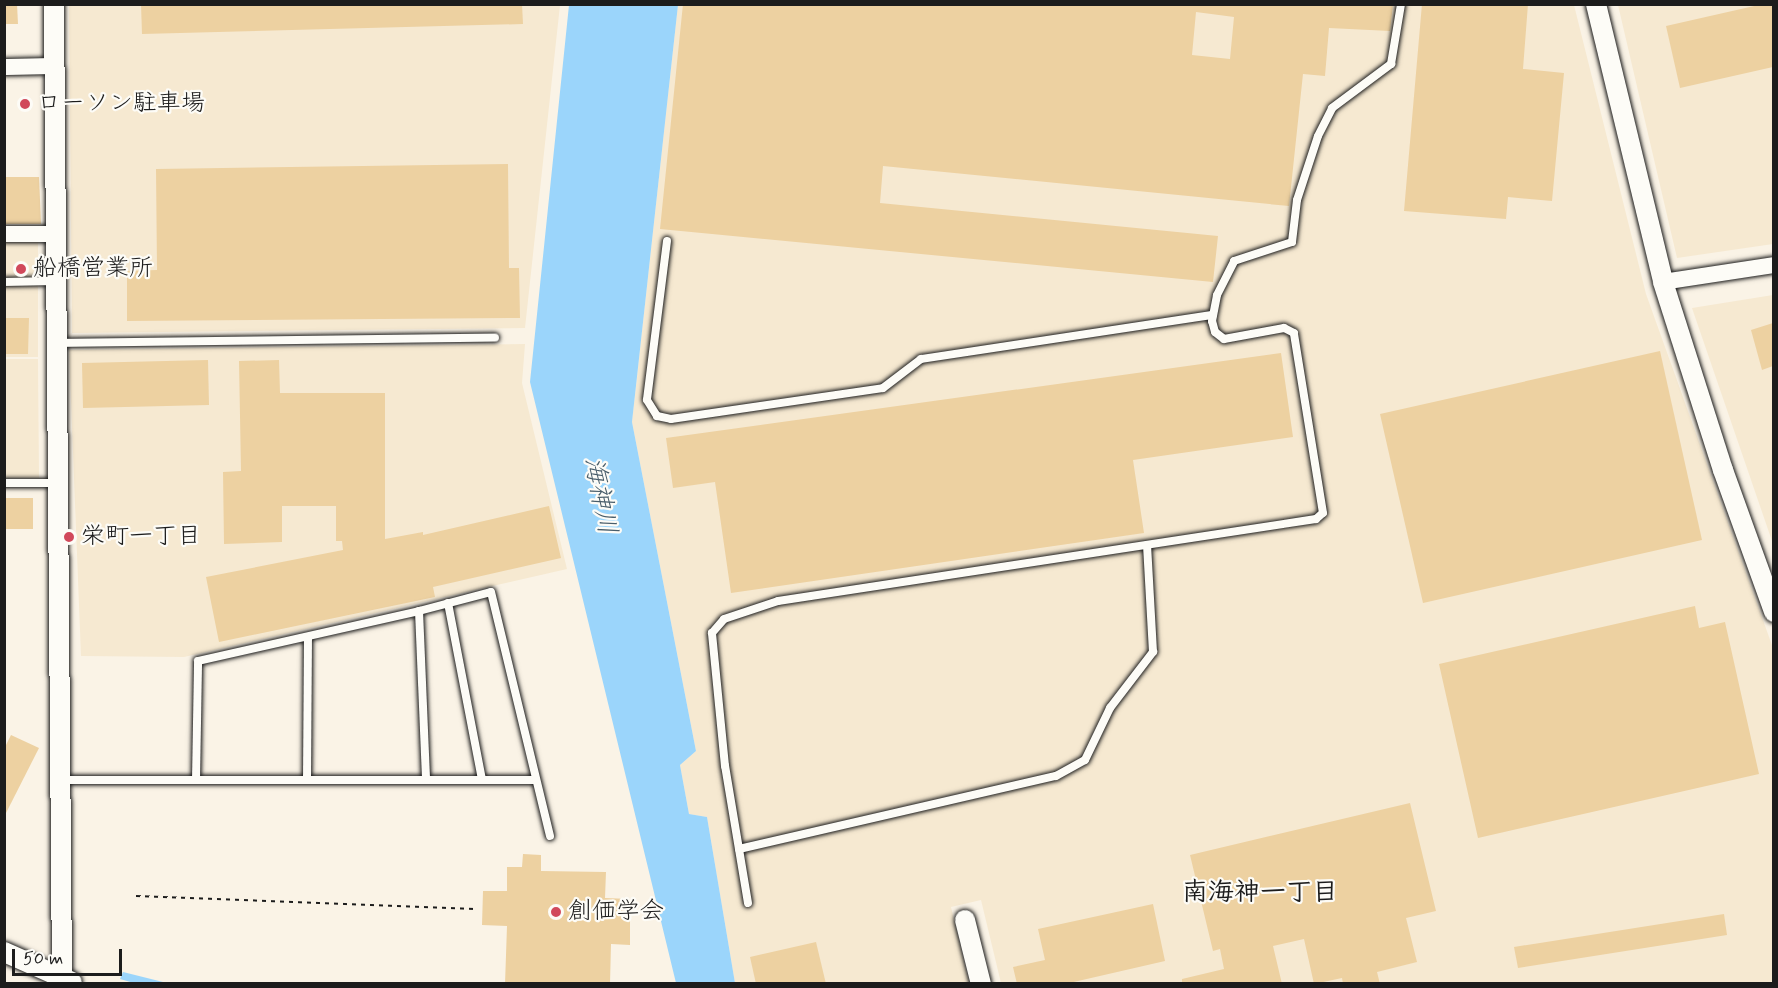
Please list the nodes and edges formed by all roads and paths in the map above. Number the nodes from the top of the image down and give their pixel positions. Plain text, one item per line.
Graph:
1 (54, 4) edge
2 (1401, 4) edge
3 (1596, 4) edge
4 (55, 66) junction
5 (4, 67) edge
6 (4, 234) edge
7 (56, 234) junction
8 (667, 241) dead end
9 (1773, 266) edge
10 (56, 281) junction
11 (4, 282) edge
12 (1663, 282) junction
13 (1213, 315) junction
14 (495, 338) dead end
15 (56, 343) junction
16 (4, 483) edge
17 (58, 483) junction
18 (1147, 545) junction
19 (448, 603) junction
20 (419, 611) junction
21 (1773, 612) edge
22 (308, 637) junction
23 (61, 780) junction
24 (196, 780) junction
25 (307, 780) junction
26 (426, 780) junction
27 (482, 780) junction
28 (536, 780) junction
29 (550, 836) dead end
30 (739, 849) junction
31 (136, 896) dead end
32 (748, 903) dead end
33 (475, 909) dead end
34 (965, 920) dead end
35 (4, 952) edge
36 (69, 981) edge
37 (981, 984) edge

1 - 4 street
2 - 13 lane
3 - 12 street
4 - 5 street
4 - 7 street
6 - 7 street
7 - 10 street
8 - 13 lane
9 - 12 street
10 - 11 lane
10 - 15 street
12 - 21 street
13 - 18 lane
14 - 15 lane
15 - 17 street
16 - 17 lane
17 - 23 street
18 - 30 lane
18 - 30 lane
19 - 20 lane
19 - 27 lane
19 - 28 lane
20 - 22 lane
20 - 26 lane
22 - 24 lane
22 - 25 lane
23 - 24 lane
23 - 36 street
24 - 25 lane
25 - 26 lane
26 - 27 lane
27 - 28 lane
28 - 29 lane
30 - 32 lane
31 - 33 path
34 - 37 street
35 - 36 street

